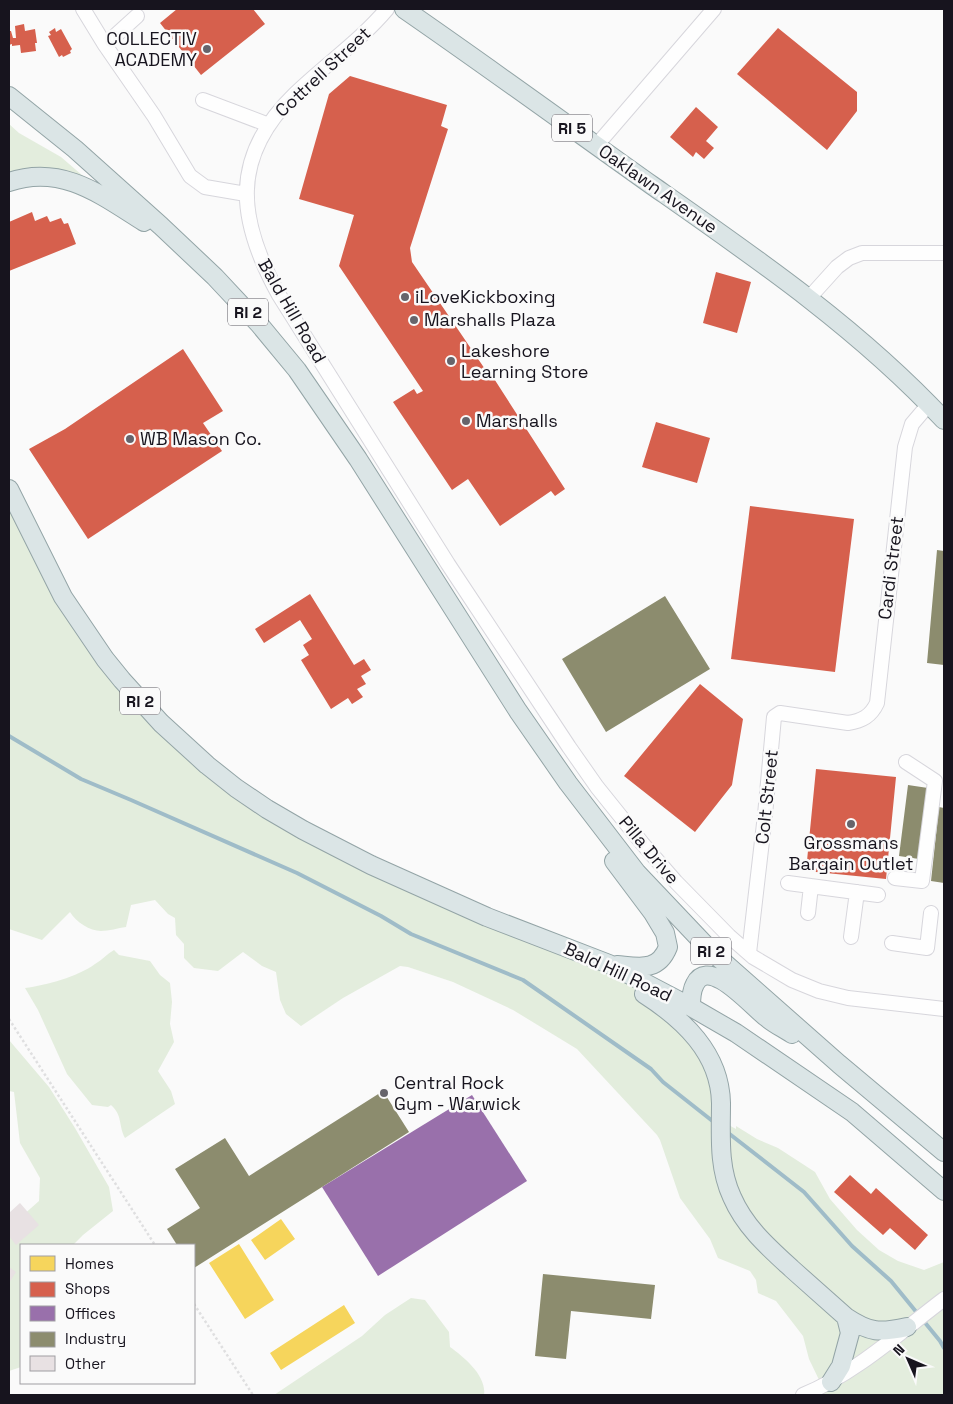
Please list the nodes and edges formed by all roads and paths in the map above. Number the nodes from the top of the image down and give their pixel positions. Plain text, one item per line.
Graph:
1 (83, 9) edge
2 (388, 9) edge
3 (404, 9) edge
4 (714, 9) edge
5 (137, 16) dead end
6 (105, 45) junction
7 (9, 96) edge
8 (203, 100) dead end
9 (269, 126) junction
10 (596, 146) junction
11 (9, 182) edge
12 (246, 194) junction
13 (944, 253) edge
14 (215, 277) junction
15 (809, 298) junction
16 (929, 404) junction
17 (944, 420) edge
18 (9, 489) edge
19 (9, 510) edge
20 (448, 564) joint
21 (63, 597) junction
22 (518, 711) junction
23 (848, 723) joint
24 (906, 762) dead end
25 (895, 878) dead end
26 (788, 883) dead end
27 (811, 886) junction
28 (857, 892) junction
29 (878, 895) dead end
30 (808, 913) dead end
31 (931, 913) dead end
32 (851, 937) dead end
33 (892, 943) dead end
34 (749, 953) junction
35 (582, 954) junction
36 (609, 964) junction
37 (691, 1007) junction
38 (944, 1009) edge
39 (9, 1019) edge
40 (839, 1064) junction
41 (921, 1133) junction
42 (944, 1148) edge
43 (944, 1152) edge
44 (944, 1191) edge
45 (154, 1244) edge
46 (944, 1299) edge
47 (195, 1306) edge
48 (846, 1318) junction
49 (910, 1324) junction
50 (830, 1382) junction
51 (253, 1395) edge
52 (803, 1395) edge

1 - 6 street
2 - 9 street, Cottrell Street
3 - 10 main road, Oaklawn Avenue / RI 5
4 - 10 street
5 - 6 street
6 - 12 street
7 - 14 main road, RI 2
8 - 9 street
9 - 12 street, Cottrell Street
10 - 15 main road, Oaklawn Avenue / RI 5
11 - 14 main road
12 - 20 street, Bald Hill Road
13 - 15 street
14 - 22 main road, RI 2
15 - 16 main road, RI 5
16 - 17 main road, RI 5
16 - 23 street, Cardi Street
18 - 21 main road
19 - 21 main road, RI 2
20 - 34 street, Pilla Drive
21 - 35 main road, Bald Hill Road / RI 2
22 - 36 main road
22 - 40 main road, RI 2
23 - 34 street, Colt Street
24 - 25 street
26 - 27 street
27 - 28 street
27 - 30 street
28 - 29 street
28 - 32 street
31 - 33 street
34 - 38 street, Pilla Drive
35 - 36 main road, Bald Hill Road / RI 2
35 - 48 main road
36 - 37 main road, Bald Hill Road / RI 2
37 - 40 main road
37 - 44 main road, Bald Hill Road / RI 2
39 - 45 path
40 - 41 main road, RI 2
41 - 42 main road
41 - 43 main road, RI 2
46 - 49 street
47 - 51 path
48 - 49 main road
48 - 50 main road
49 - 50 street
50 - 52 street

